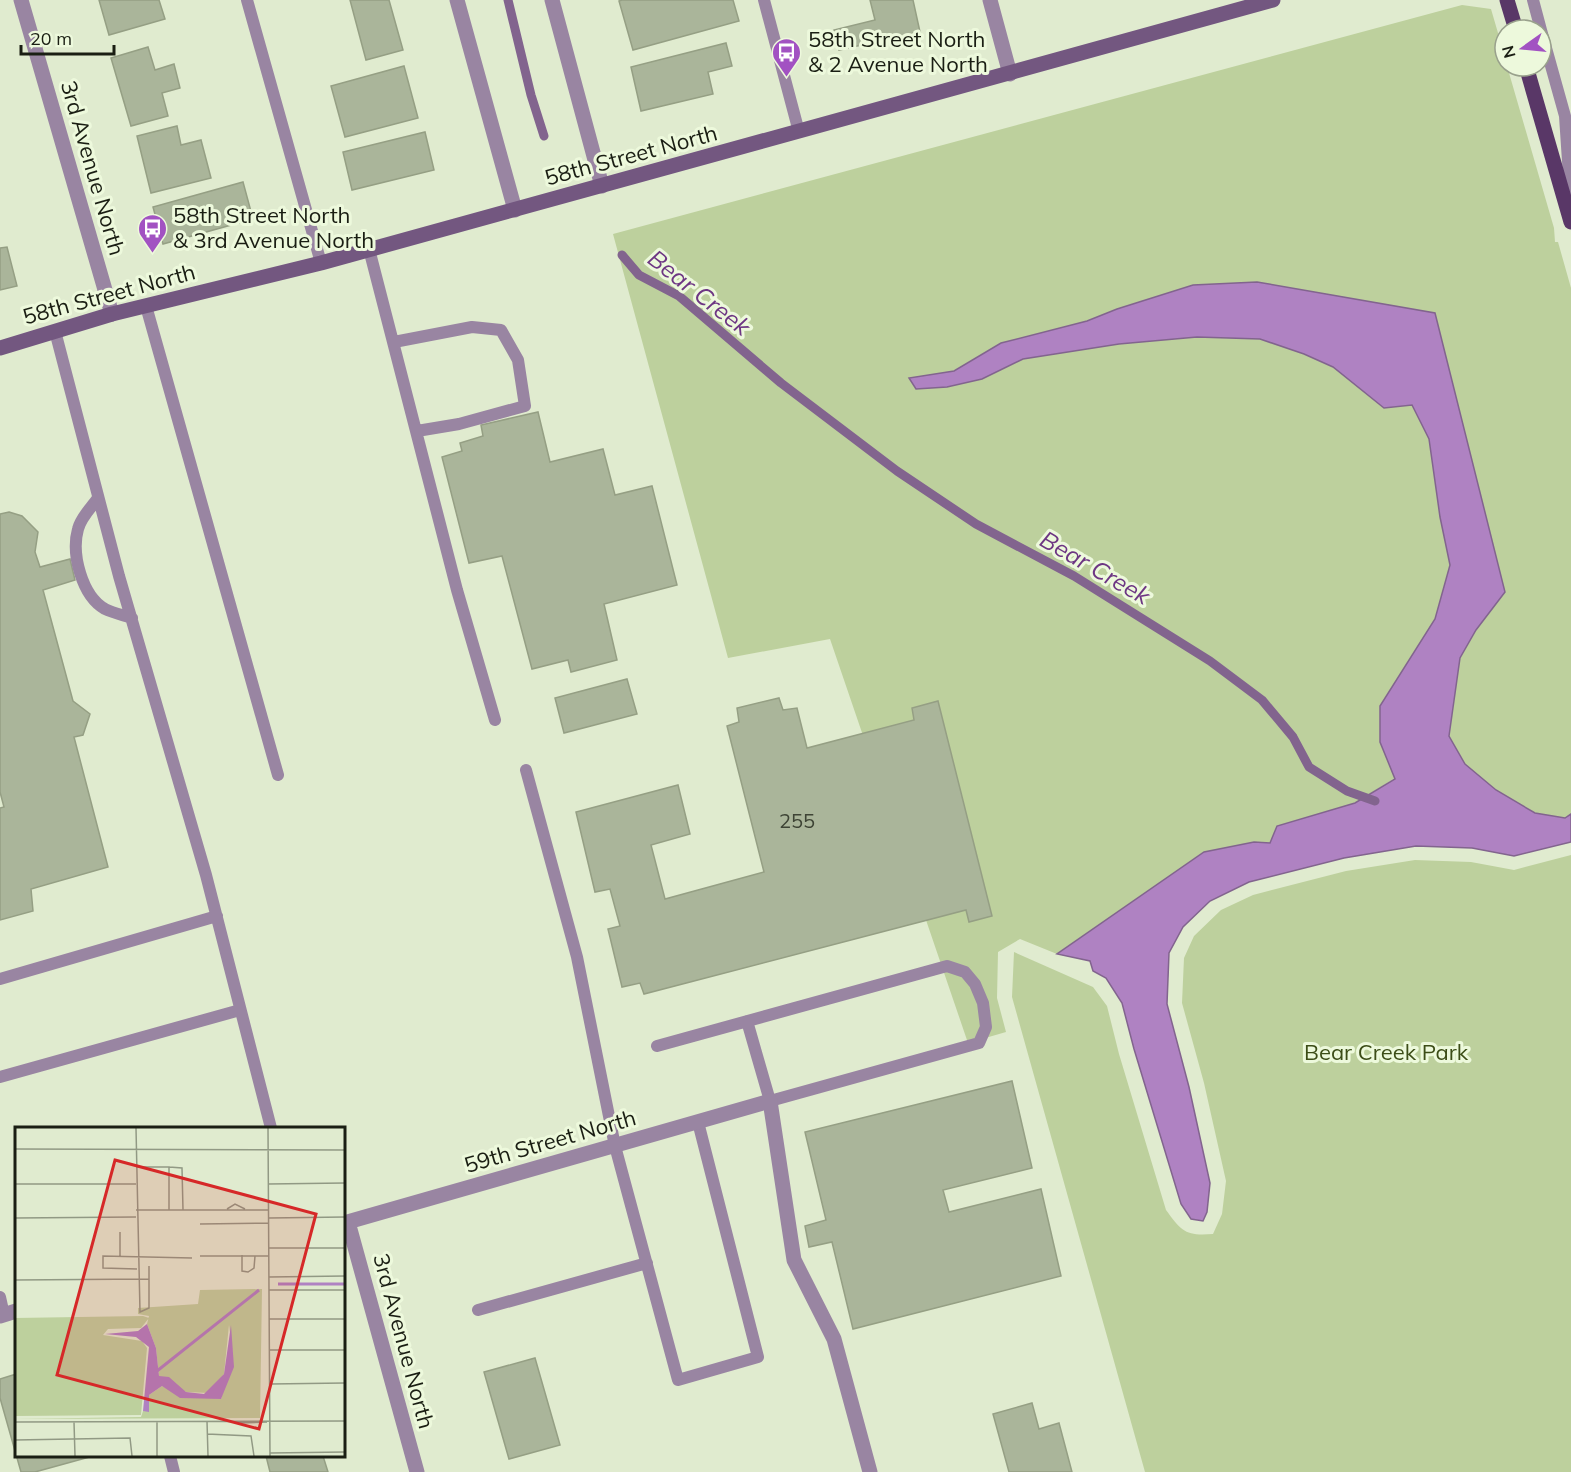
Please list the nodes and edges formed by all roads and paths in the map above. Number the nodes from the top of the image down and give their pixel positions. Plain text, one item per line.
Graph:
1 (21, 0) edge
2 (247, 0) edge
3 (457, 0) edge
4 (552, 0) edge
5 (764, 0) edge
6 (990, 0) edge
7 (1273, 0) edge
8 (1508, 0) edge
9 (1533, 0) edge
10 (1240, 4) edge
11 (1513, 18) edge
12 (1538, 18) edge
13 (1553, 73) edge
14 (1010, 74) junction
15 (1529, 78) edge
16 (799, 132) junction
17 (602, 186) junction
18 (516, 210) junction
19 (1571, 212) edge
20 (1571, 222) edge
21 (369, 249) junction
22 (321, 263) junction
23 (146, 306) junction
24 (112, 314) junction
25 (55, 331) junction
26 (394, 342) junction
27 (0, 348) edge
28 (417, 431) junction
29 (98, 498) junction
30 (132, 618) junction
31 (495, 720) dead end
32 (526, 770) dead end
33 (278, 775) dead end
34 (217, 916) junction
35 (0, 979) edge
36 (240, 1010) junction
37 (747, 1021) junction
38 (657, 1046) dead end
39 (0, 1077) edge
40 (770, 1101) junction
41 (698, 1122) junction
42 (271, 1127) edge
43 (615, 1146) junction
44 (346, 1223) edge
45 (647, 1263) junction
46 (0, 1297) edge
47 (478, 1310) dead end
48 (7, 1314) edge
49 (170, 1457) edge
50 (174, 1472) edge
51 (417, 1472) edge
52 (870, 1472) edge

1 - 24 street, 3rd Avenue North
2 - 22 lane
3 - 18 street
4 - 17 street
5 - 16 lane
6 - 14 street
7 - 10 street, 58th Street North
8 - 11 main road
9 - 12 lane
10 - 14 street, 58th Street North
13 - 19 lane
14 - 16 street, 58th Street North
15 - 20 main road
16 - 17 street, 58th Street North
17 - 18 street, 58th Street North
18 - 21 street, 58th Street North
21 - 22 street, 58th Street North
21 - 26 lane
22 - 23 street, 58th Street North
23 - 24 street, 58th Street North
23 - 33 lane
24 - 25 street, 58th Street North
25 - 27 street, 58th Street North
25 - 29 lane
26 - 28 lane
26 - 28 lane
28 - 31 lane
29 - 30 lane
29 - 30 lane
30 - 34 lane
32 - 43 lane
34 - 35 lane
34 - 36 lane
36 - 39 lane
36 - 42 lane
37 - 38 lane
37 - 40 lane
37 - 40 lane
40 - 41 street, 59th Street North
40 - 52 street
41 - 43 street, 59th Street North
41 - 45 lane
43 - 44 street, 59th Street North
43 - 45 lane
44 - 51 street, 3rd Avenue North
45 - 47 lane
46 - 48 lane
49 - 50 lane

